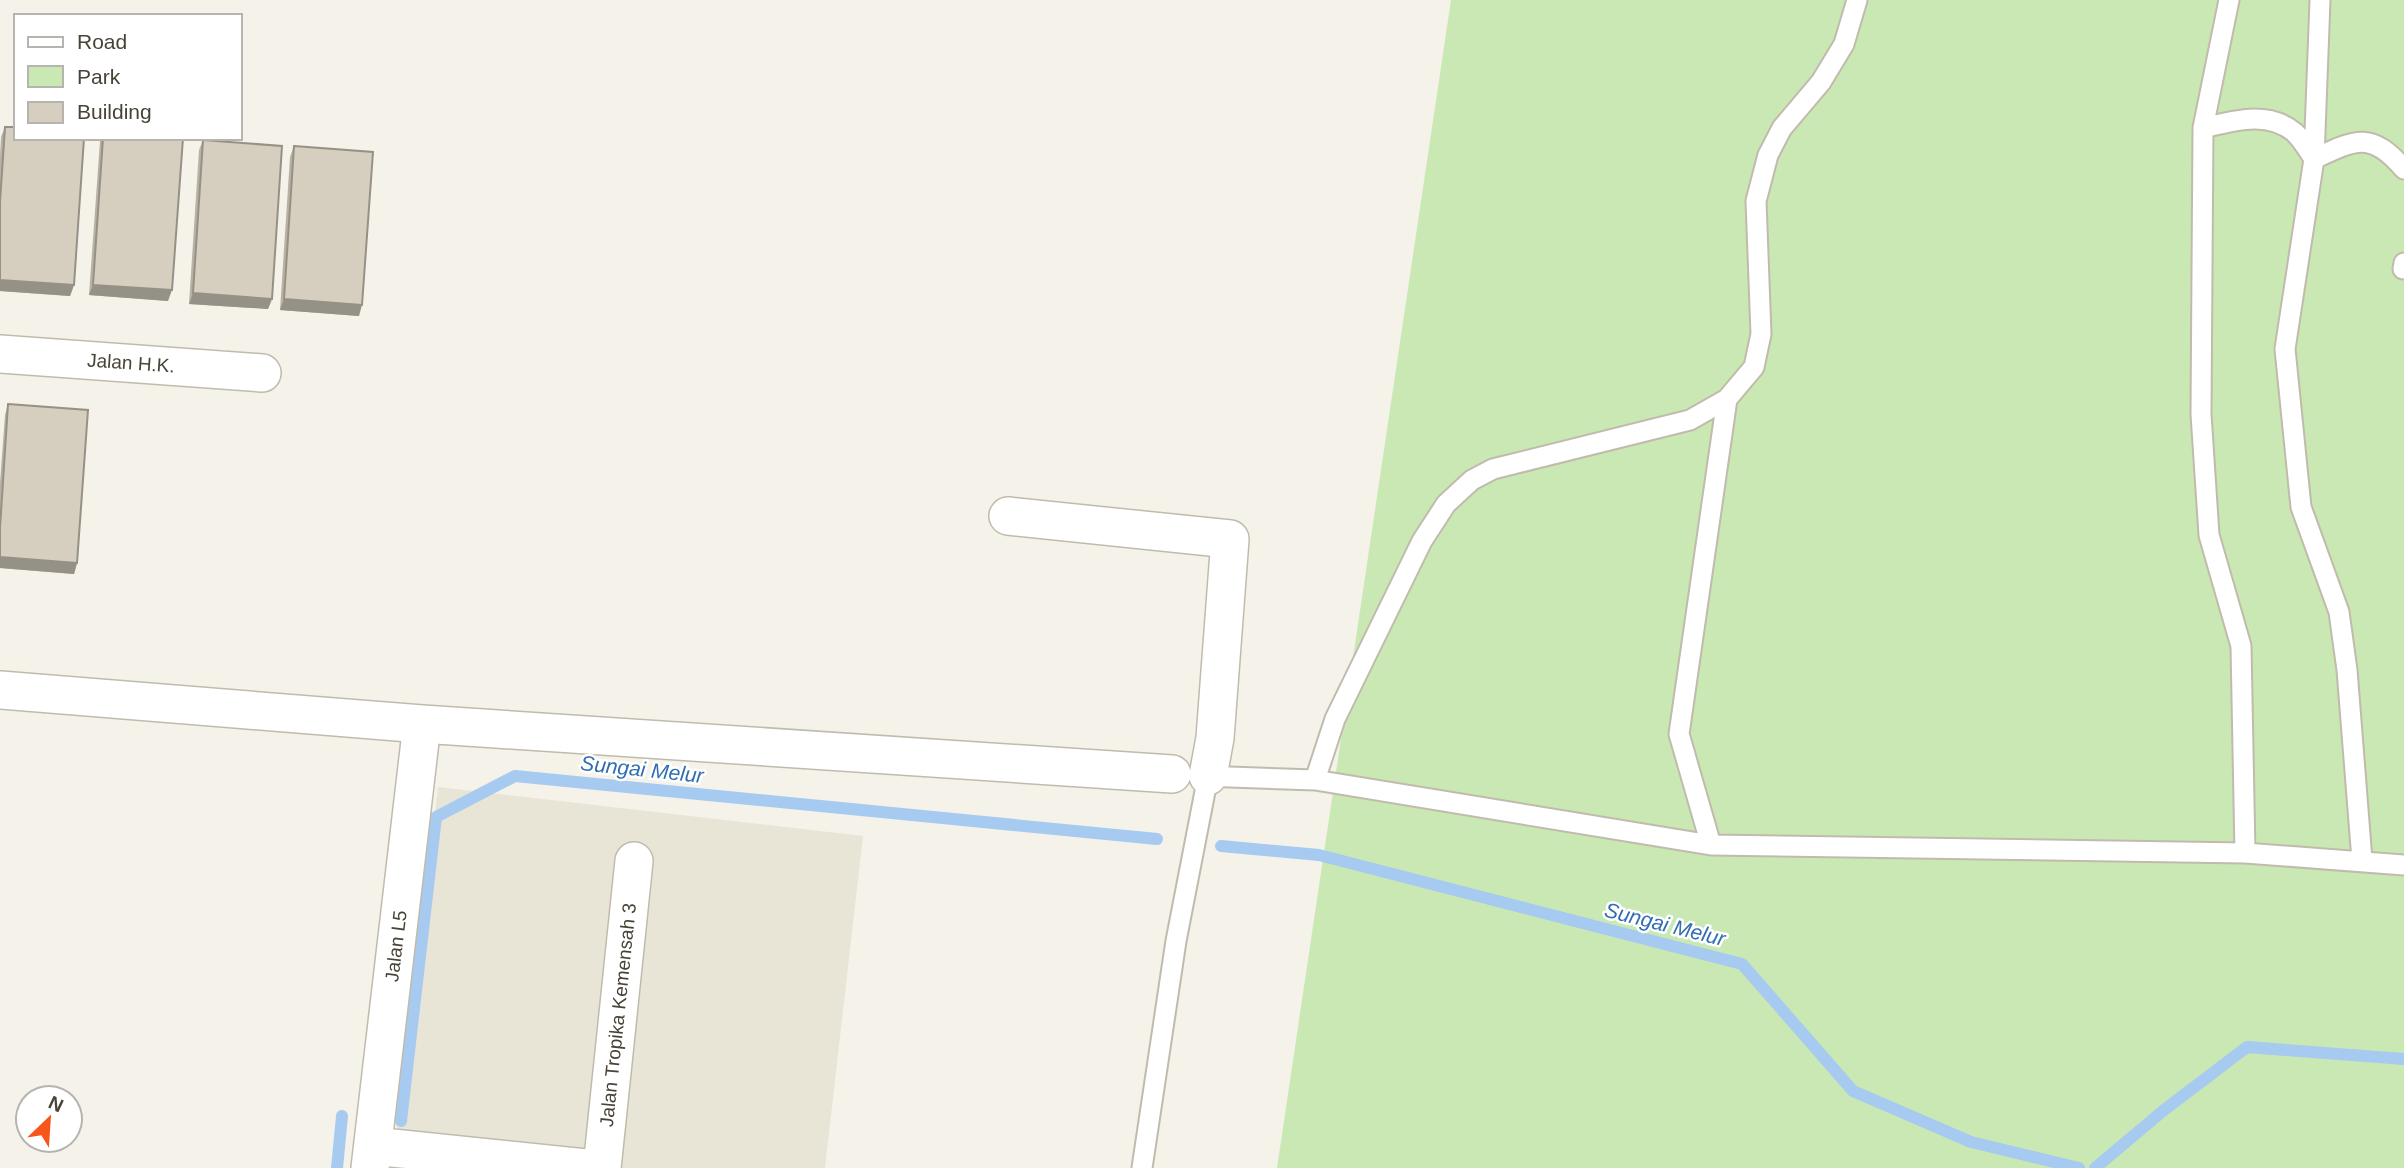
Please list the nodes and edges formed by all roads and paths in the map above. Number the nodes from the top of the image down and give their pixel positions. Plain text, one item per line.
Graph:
1 (1857, 0) edge
2 (2229, 0) edge
3 (2320, 0) edge
4 (2203, 128) junction
5 (2314, 159) junction
6 (2404, 169) edge
7 (0, 354) edge
8 (262, 373) dead end
9 (1727, 399) junction
10 (1008, 516) dead end
11 (0, 690) edge
12 (422, 724) junction
13 (1172, 774) joint
14 (1208, 776) junction
15 (1315, 780) junction
16 (1711, 845) junction
17 (2245, 853) junction
18 (2362, 860) junction
19 (634, 861) dead end
20 (2404, 864) edge
21 (372, 1157) edge
22 (586, 1168) edge
23 (603, 1168) edge
24 (1142, 1168) edge

1 - 9 lane
2 - 4 lane
3 - 5 lane
4 - 5 lane
4 - 17 lane
5 - 6 lane
5 - 18 lane
7 - 8 street, Jalan H.K.
9 - 15 lane
9 - 16 lane
10 - 14 street
11 - 12 street
12 - 13 street
12 - 21 street, Jalan L5
13 - 14 lane
14 - 15 lane
14 - 24 lane
15 - 16 lane
16 - 17 lane
17 - 18 lane
18 - 20 lane
19 - 23 street, Jalan Tropika Kemensah 3
21 - 22 street

